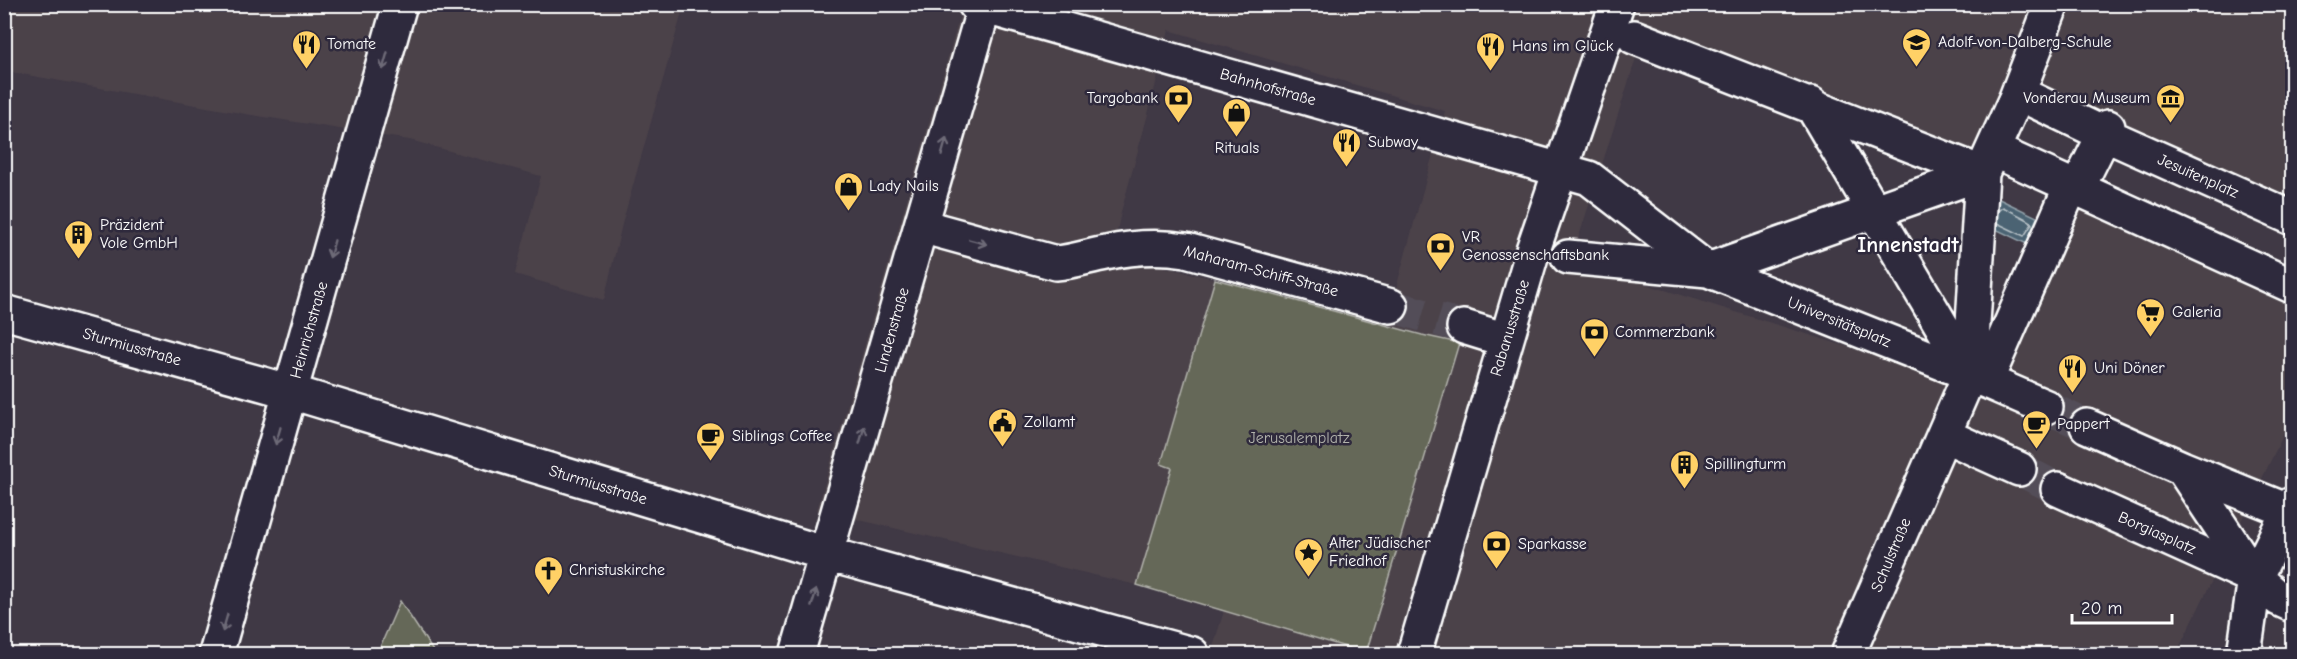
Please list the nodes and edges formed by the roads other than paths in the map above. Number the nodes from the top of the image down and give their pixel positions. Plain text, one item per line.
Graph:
1 (400, 4) edge
2 (1617, 4) edge
3 (2052, 4) edge
4 (981, 5) edge
5 (1634, 37) dead end
6 (2018, 93) junction
7 (1811, 104) junction
8 (2106, 130) junction
9 (1987, 161) junction
10 (1561, 170) junction
11 (2074, 188) junction
12 (1874, 211) junction
13 (2292, 218) edge
14 (921, 226) junction
15 (1568, 257) dead end
16 (1708, 270) junction
17 (2292, 286) edge
18 (1391, 306) tunnel mouth
19 (4, 312) edge
20 (1464, 327) tunnel mouth
21 (1506, 340) junction
22 (1978, 378) junction
23 (291, 392) junction
24 (2046, 407) tunnel mouth
25 (2086, 426) tunnel mouth
26 (1939, 445) junction
27 (2182, 468) junction
28 (2019, 469) tunnel mouth
29 (2058, 489) tunnel mouth
30 (2290, 507) edge
31 (827, 554) junction
32 (2255, 578) junction
33 (2286, 602) edge
34 (216, 654) edge
35 (797, 654) edge
36 (1192, 654) edge
37 (1414, 654) edge
38 (1848, 654) edge
39 (2244, 654) edge

1 -> 23 street, Heinrichstraße
2 - 10 street, Rabanusstraße
3 - 6 street
4 - 10 street, Bahnhofstraße
14 -> 4 street, Lindenstraße
5 - 7 street
6 - 8 street, Jesuitenplatz
6 - 9 street
7 - 9 street
7 - 12 street
8 - 11 street
8 - 13 street, Jesuitenplatz
9 - 11 street
9 - 12 street, Universitätsplatz
9 - 22 street
10 - 16 street, Universitätsplatz
10 - 21 street, Rabanusstraße
11 - 17 street
11 - 22 street
12 - 16 street, Universitätsplatz
12 - 22 street
14 -> 18 street, Maharam-Schiff-Straße
31 -> 14 street, Lindenstraße
15 - 16 street, Universitätsplatz
16 - 22 street, Universitätsplatz
19 - 23 street, Sturmiusstraße
20 - 21 street
21 - 37 street, Rabanusstraße
22 - 24 street, Universitätsplatz
22 - 26 street
23 - 31 street, Sturmiusstraße
23 -> 34 street, Heinrichstraße
25 - 27 street
26 - 28 street
26 - 38 street, Schulstraße
27 - 30 street
27 - 32 street, Borgiasplatz
29 - 32 street, Borgiasplatz
30 - 32 street
35 -> 31 street, Lindenstraße
31 - 36 street, Sturmiusstraße
32 - 33 street, Borgiasplatz
32 - 39 street

